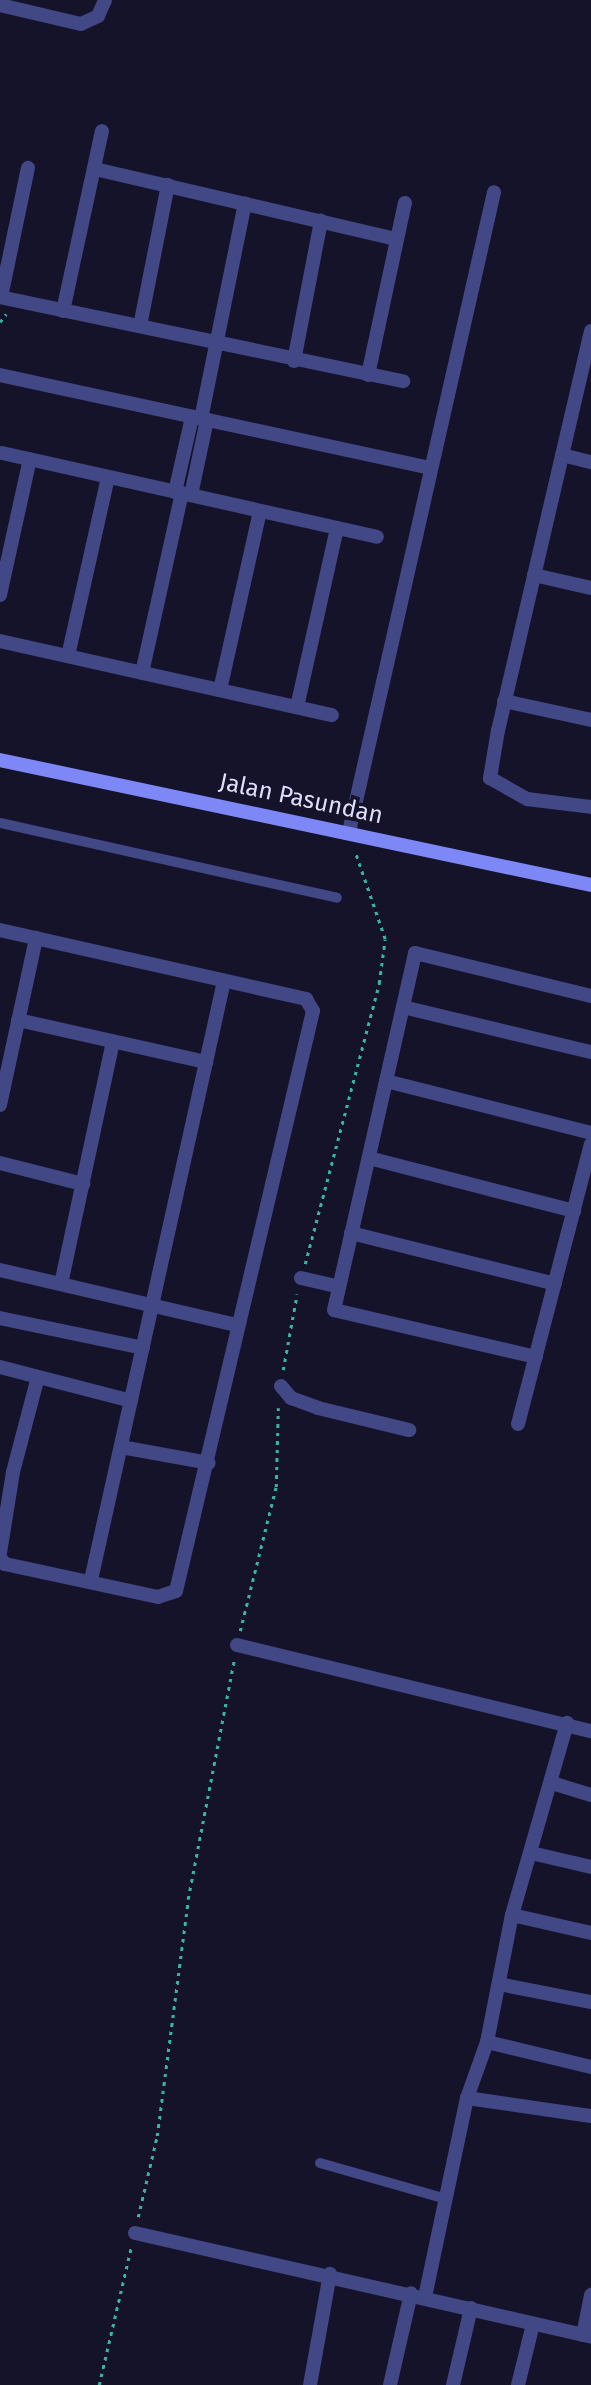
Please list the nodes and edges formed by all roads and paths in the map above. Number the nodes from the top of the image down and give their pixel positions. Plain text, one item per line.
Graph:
1 (105, 0) edge
2 (0, 3) edge
3 (102, 131) dead end
4 (28, 168) dead end
5 (94, 169) junction
6 (168, 186) junction
7 (494, 192) dead end
8 (244, 203) junction
9 (405, 203) dead end
10 (321, 222) junction
11 (397, 239) junction
12 (1, 297) edge
13 (63, 311) junction
14 (140, 326) junction
15 (591, 332) edge
16 (216, 343) junction
17 (295, 360) junction
18 (0, 375) edge
19 (368, 375) junction
20 (403, 381) dead end
21 (200, 419) junction
22 (2, 453) dead end
23 (562, 455) junction
24 (30, 459) junction
25 (591, 462) edge
26 (429, 468) junction
27 (108, 477) junction
28 (182, 493) junction
29 (260, 511) junction
30 (337, 528) junction
31 (377, 537) dead end
32 (534, 575) junction
33 (591, 588) edge
34 (0, 596) edge
35 (0, 641) edge
36 (68, 656) junction
37 (142, 673) junction
38 (219, 690) junction
39 (504, 701) junction
40 (297, 708) junction
41 (332, 715) dead end
42 (591, 720) edge
43 (0, 760) edge
44 (591, 807) edge
45 (0, 823) edge
46 (349, 832) junction
47 (591, 886) edge
48 (337, 898) dead end
49 (0, 930) edge
50 (36, 938) junction
51 (224, 981) junction
52 (591, 996) edge
53 (404, 1007) junction
54 (18, 1020) junction
55 (113, 1041) junction
56 (591, 1052) edge
57 (206, 1062) junction
58 (386, 1081) junction
59 (0, 1105) edge
60 (591, 1133) edge
61 (591, 1144) edge
62 (369, 1158) junction
63 (0, 1163) edge
64 (83, 1184) junction
65 (574, 1211) junction
66 (351, 1233) junction
67 (0, 1270) edge
68 (301, 1278) junction
69 (61, 1284) junction
70 (555, 1284) junction
71 (339, 1287) junction
72 (153, 1306) junction
73 (0, 1318) edge
74 (236, 1325) junction
75 (144, 1348) junction
76 (536, 1357) junction
77 (0, 1367) edge
78 (38, 1377) junction
79 (281, 1386) junction
80 (131, 1401) junction
81 (518, 1424) dead end
82 (410, 1430) dead end
83 (121, 1447) junction
84 (209, 1463) junction
85 (7, 1470) edge
86 (3, 1518) edge
87 (0, 1555) edge
88 (91, 1580) junction
89 (237, 1645) junction
90 (567, 1723) junction
91 (591, 1731) edge
92 (552, 1783) junction
93 (591, 1795) edge
94 (531, 1853) junction
95 (591, 1867) edge
96 (512, 1915) junction
97 (591, 1933) edge
98 (499, 1984) junction
99 (591, 2002) edge
100 (487, 2042) junction
101 (591, 2067) edge
102 (467, 2098) junction
103 (591, 2116) edge
104 (320, 2163) dead end
105 (446, 2199) junction
106 (135, 2233) junction
107 (330, 2274) junction
108 (418, 2295) junction
109 (591, 2295) edge
110 (471, 2308) junction
111 (533, 2324) junction
112 (587, 2336) edge
113 (99, 2385) edge
114 (310, 2385) edge
115 (390, 2385) edge
116 (453, 2385) edge
117 (518, 2385) edge

1 - 2 street
3 - 5 street
4 - 12 street
5 - 6 street
5 - 13 street
6 - 8 street
6 - 14 street
7 - 26 street
8 - 10 street
8 - 16 street
9 - 11 street
10 - 11 street
10 - 17 street
11 - 19 street
12 - 13 street
13 - 14 street
14 - 16 street
15 - 23 street
16 - 17 street
16 - 21 street
17 - 19 street
18 - 21 street
19 - 20 street
21 - 26 street
21 - 28 street
22 - 24 street
23 - 25 street
23 - 32 street
24 - 27 street
24 - 34 street
26 - 46 street
27 - 28 street
27 - 36 street
28 - 29 street
28 - 37 street
29 - 30 street
29 - 38 street
30 - 31 street
30 - 40 street
32 - 33 street
32 - 39 street
35 - 36 street
36 - 37 street
37 - 38 street
38 - 40 street
39 - 42 street
39 - 44 street
40 - 41 street
43 - 46 street, Jalan Pasundan
45 - 48 lane
46 - 47 street, Jalan Pasundan
46 - 68 path
49 - 50 street
50 - 51 street
50 - 54 street
51 - 57 street
51 - 74 street
52 - 53 street
53 - 56 street
53 - 58 street
54 - 55 street
54 - 59 street
55 - 57 street
55 - 64 street
57 - 72 street
58 - 60 street
58 - 62 street
61 - 65 street
62 - 65 street
62 - 66 street
63 - 64 street
64 - 69 street
65 - 70 street
66 - 70 street
66 - 71 street
67 - 69 street
68 - 71 street
68 - 79 path
69 - 72 street
70 - 76 street
71 - 76 street
72 - 74 street
72 - 75 street
73 - 75 street
74 - 84 street
75 - 80 street
76 - 81 street
77 - 78 street
78 - 80 street
78 - 85 street
79 - 82 street
79 - 89 path
80 - 83 street
83 - 84 street
83 - 88 street
84 - 88 street
85 - 86 street
86 - 87 street
87 - 88 street
89 - 90 street
89 - 106 path
90 - 91 street
90 - 92 street
92 - 93 street
92 - 94 street
94 - 95 street
94 - 96 street
96 - 97 street
96 - 98 street
98 - 99 street
98 - 100 street
100 - 101 street
100 - 102 street
102 - 103 street
102 - 105 street
104 - 105 lane
105 - 108 street
106 - 107 street
106 - 113 path
107 - 108 street
107 - 114 street
108 - 110 street
108 - 115 street
109 - 112 street
110 - 111 street
110 - 116 street
111 - 112 street
111 - 117 street

